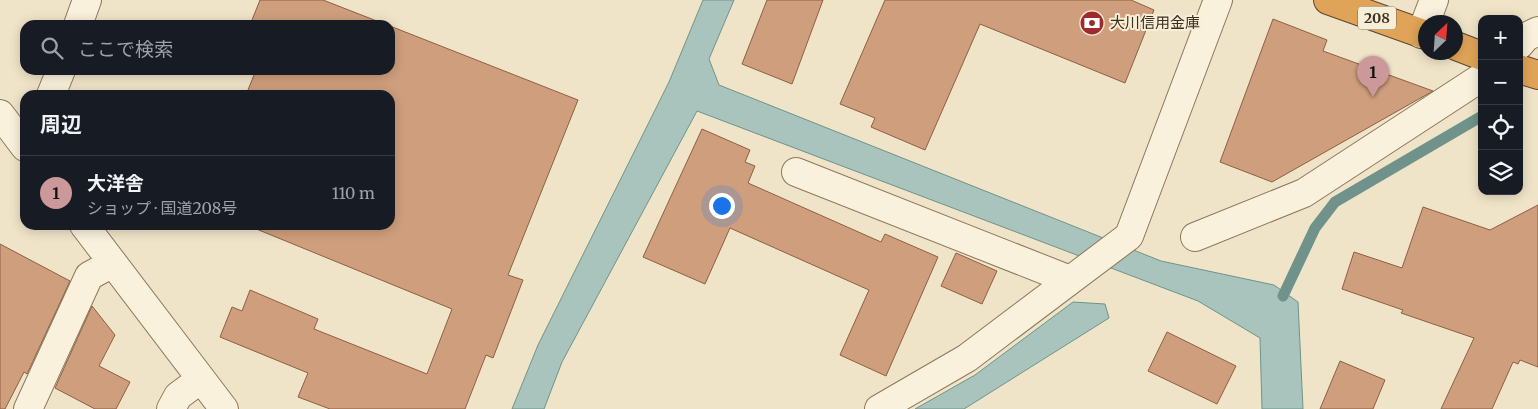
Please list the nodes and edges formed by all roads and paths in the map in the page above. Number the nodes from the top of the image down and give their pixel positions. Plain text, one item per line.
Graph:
1 (87, 0) edge
2 (1218, 0) edge
3 (1328, 0) edge
4 (1434, 0) edge
5 (1429, 15) edge
6 (80, 20) edge
7 (1538, 31) edge
8 (1418, 32) edge
9 (1523, 40) edge
10 (1463, 49) edge
11 (1478, 54) edge
12 (1523, 70) edge
13 (59, 75) edge
14 (1538, 75) edge
15 (1478, 80) edge
16 (53, 90) edge
17 (0, 114) edge
18 (20, 140) edge
19 (796, 172) dead end
20 (88, 230) edge
21 (1195, 237) dead end
22 (113, 263) junction
23 (1076, 275) junction
24 (201, 379) junction
25 (28, 409) edge
26 (171, 409) edge
27 (224, 409) edge
28 (879, 409) edge

1 - 6 street
2 - 23 street
3 - 8 highway, 208
4 - 5 street
7 - 9 street
10 - 11 highway
12 - 14 highway
13 - 16 street
15 - 21 street
17 - 18 street
19 - 23 street
20 - 22 street
22 - 24 street
22 - 25 street
23 - 28 street
24 - 26 street
24 - 27 street

